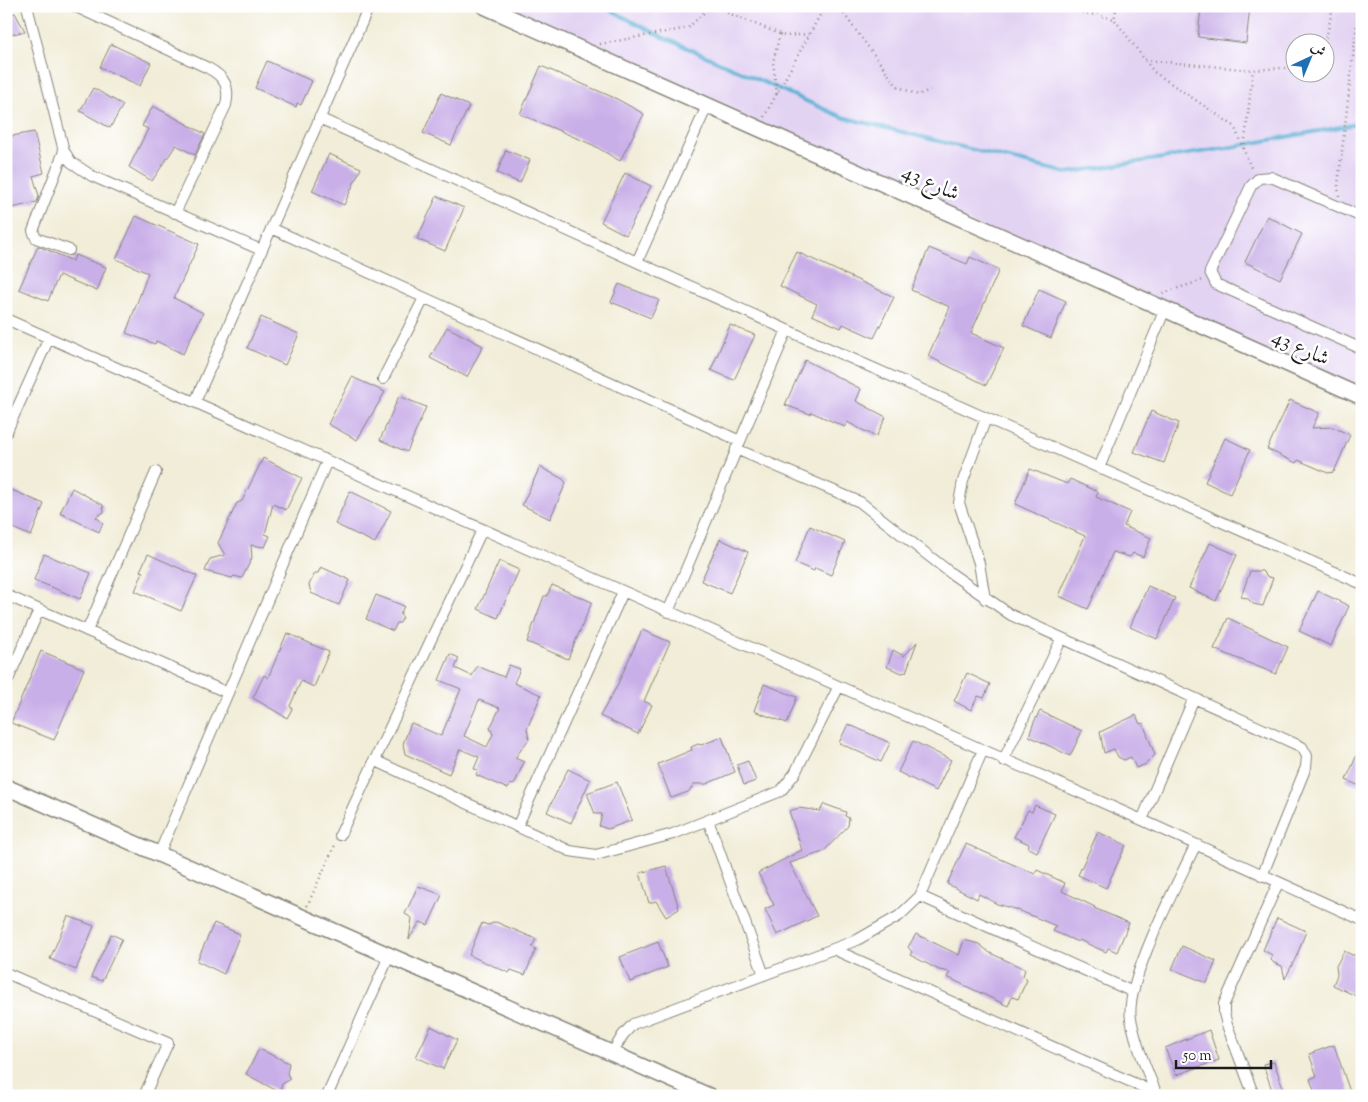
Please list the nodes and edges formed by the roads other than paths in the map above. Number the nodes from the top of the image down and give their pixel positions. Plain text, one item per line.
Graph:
1 (28, 6) edge
2 (74, 6) edge
3 (369, 6) edge
4 (484, 6) edge
5 (707, 106) junction
6 (320, 118) junction
7 (64, 151) junction
8 (175, 213) junction
9 (1362, 217) edge
10 (271, 228) junction
11 (69, 250) dead end
12 (261, 250) junction
13 (637, 262) junction
14 (424, 298) junction
15 (1164, 309) junction
16 (6, 319) edge
17 (787, 330) junction
18 (49, 338) junction
19 (1362, 349) edge
20 (383, 379) dead end
21 (1362, 397) edge
22 (194, 402) junction
23 (986, 418) junction
24 (6, 433) edge
25 (738, 445) junction
26 (328, 461) junction
27 (1099, 468) junction
28 (156, 472) dead end
29 (482, 530) junction
30 (1362, 584) edge
31 (623, 592) junction
32 (6, 595) edge
33 (985, 599) junction
34 (39, 610) junction
35 (668, 612) junction
36 (87, 631) junction
37 (1062, 638) junction
38 (6, 684) edge
39 (838, 688) junction
40 (228, 693) junction
41 (1194, 698) junction
42 (982, 752) junction
43 (374, 760) junction
44 (1003, 761) junction
45 (6, 787) edge
46 (708, 820) junction
47 (1142, 820) junction
48 (517, 826) junction
49 (340, 835) road end
50 (1195, 846) junction
51 (159, 854) junction
52 (1262, 876) junction
53 (1278, 883) junction
54 (920, 896) junction
55 (1362, 920) edge
56 (833, 949) junction
57 (390, 954) junction
58 (6, 973) edge
59 (764, 975) junction
60 (1133, 992) junction
61 (612, 1053) junction
62 (1157, 1094) edge
63 (144, 1096) edge
64 (327, 1096) edge
65 (709, 1096) edge
66 (1254, 1096) edge

1 - 7 street
2 - 8 street
3 - 6 street
4 - 5 street, شارع 43
5 - 13 street
5 - 15 street, شارع 43
6 - 10 street
6 - 13 street
7 - 8 street
7 - 11 street
8 - 12 street
9 - 19 street
10 - 12 street
10 - 14 street
12 - 22 street
13 - 17 street
14 - 20 street
14 - 25 street
15 - 21 street, شارع 43
15 - 27 street
16 - 18 street
17 - 23 street
17 - 25 street
18 - 22 street
18 - 24 street
22 - 26 street
23 - 27 street
23 - 33 street
25 - 33 street
25 - 35 street
26 - 29 street
26 - 40 street
27 - 30 street
28 - 36 street
29 - 31 street
29 - 43 street
31 - 35 street
31 - 48 street
32 - 34 street
33 - 37 street
34 - 36 street
34 - 38 street
35 - 39 street
36 - 40 street
37 - 41 street
37 - 44 street
39 - 42 street
39 - 46 street
40 - 51 street
41 - 47 street
41 - 52 street
42 - 44 street
42 - 54 street
43 - 48 street
43 - 49 street
44 - 47 street
45 - 51 street
46 - 48 street
46 - 59 street
47 - 50 street
50 - 52 street
50 - 60 street
51 - 57 street
52 - 53 street
53 - 55 street
53 - 66 street
54 - 56 street
54 - 60 street
56 - 59 street
56 - 62 street
57 - 61 street
57 - 64 street
58 - 63 street
59 - 61 street
60 - 62 street
61 - 65 street

